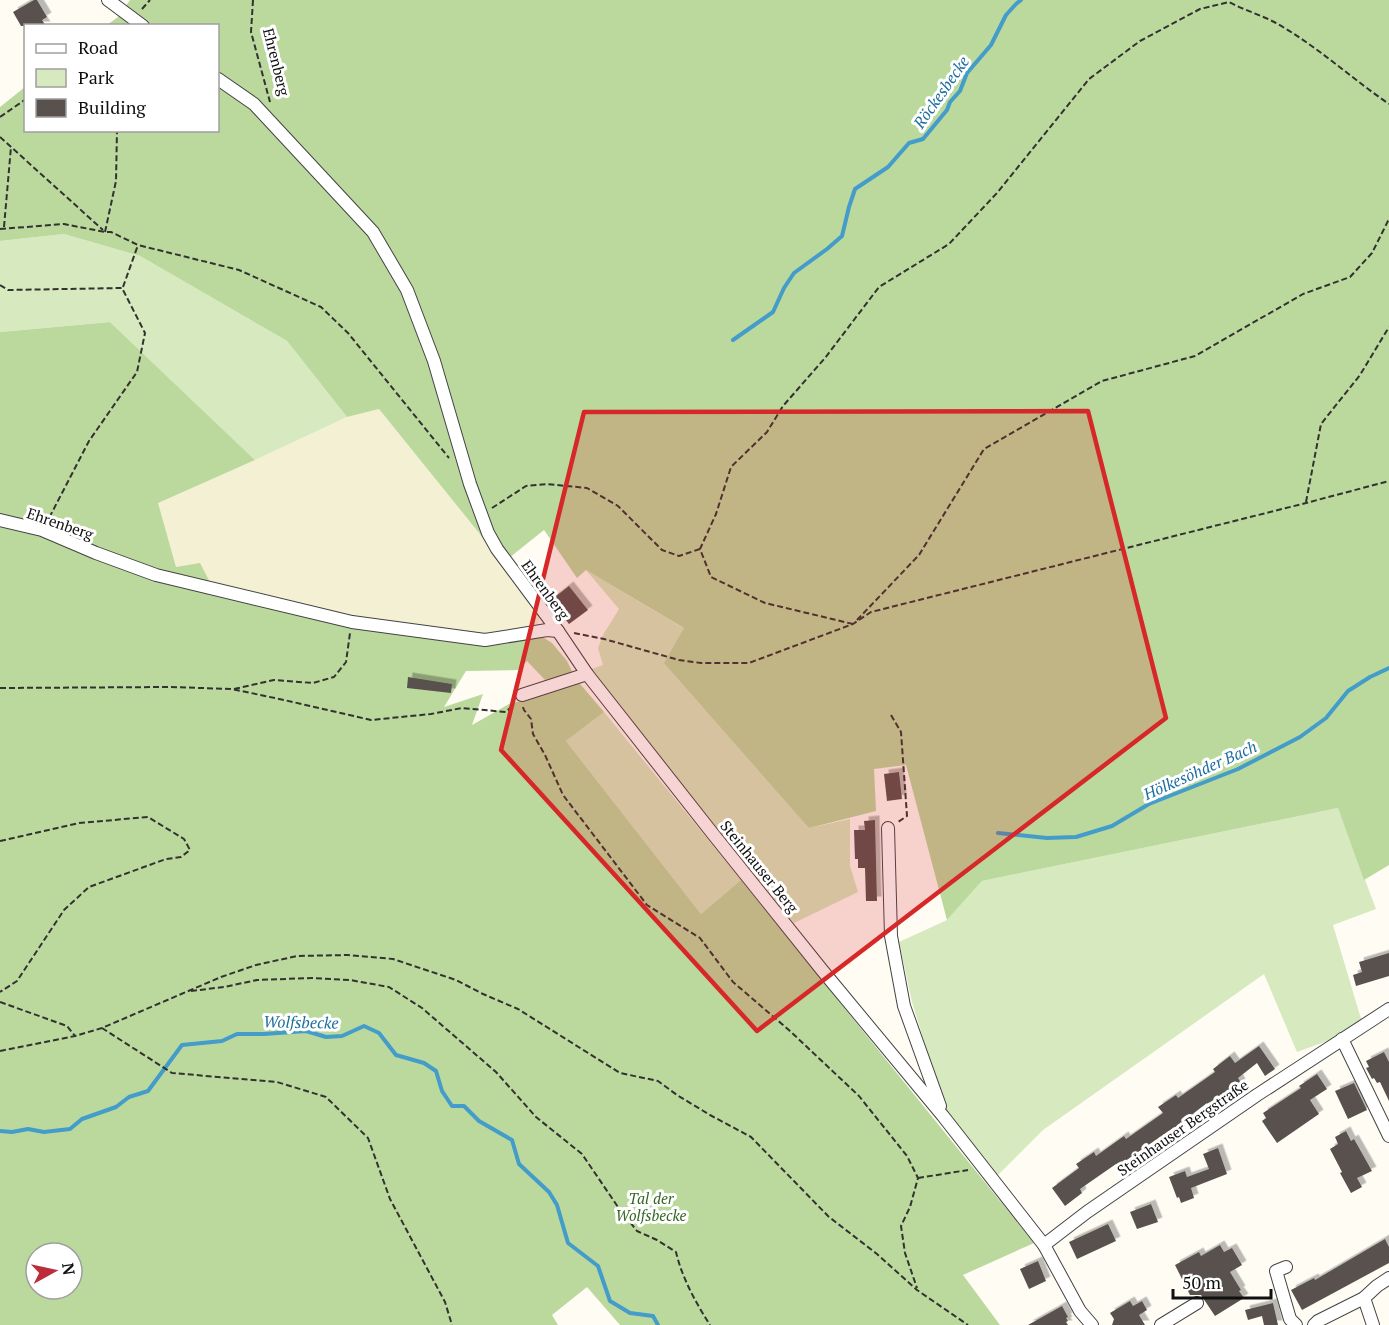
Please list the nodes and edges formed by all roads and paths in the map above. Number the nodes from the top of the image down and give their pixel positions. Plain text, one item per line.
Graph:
1 (108, 0) edge
2 (253, 0) edge
3 (140, 24) edge
4 (219, 80) edge
5 (24, 100) edge
6 (1389, 104) edge
7 (272, 109) dead end
8 (0, 117) edge
9 (117, 132) edge
10 (0, 137) edge
11 (11, 147) junction
12 (1389, 219) edge
13 (4, 227) junction
14 (0, 229) edge
15 (105, 232) junction
16 (138, 245) junction
17 (0, 285) edge
18 (122, 288) junction
19 (1389, 327) edge
20 (448, 458) dead end
21 (1389, 481) edge
22 (1306, 503) junction
23 (481, 515) junction
24 (0, 520) edge
25 (42, 530) junction
26 (700, 549) junction
27 (352, 622) junction
28 (853, 624) junction
29 (558, 631) junction
30 (587, 674) junction
31 (0, 688) edge
32 (232, 689) junction
33 (522, 695) junction
34 (891, 715) dead end
35 (888, 828) joint
36 (0, 841) edge
37 (0, 992) edge
38 (188, 992) junction
39 (0, 1002) edge
40 (1389, 1009) edge
41 (102, 1028) junction
42 (75, 1036) junction
43 (1342, 1039) junction
44 (0, 1050) edge
45 (943, 1116) junction
46 (1389, 1136) edge
47 (983, 1167) junction
48 (918, 1178) junction
49 (1043, 1244) junction
50 (1286, 1267) dead end
51 (1389, 1278) edge
52 (917, 1290) junction
53 (1365, 1298) junction
54 (1197, 1303) dead end
55 (452, 1325) edge
56 (710, 1325) edge
57 (968, 1325) edge
58 (1092, 1325) edge
59 (1161, 1325) edge
60 (1296, 1325) edge
61 (1314, 1325) edge
62 (1372, 1325) edge

1 - 3 street
2 - 7 path, Ehrenberg
4 - 23 street, Ehrenberg
5 - 8 path
6 - 26 path
9 - 15 path
10 - 11 path
11 - 13 path
11 - 15 path
12 - 28 path
13 - 14 path
13 - 15 path
15 - 16 path
16 - 18 path
16 - 20 path
17 - 18 path
18 - 25 path
19 - 22 path
21 - 22 path
22 - 28 path
23 - 26 path
23 - 29 street, Ehrenberg
24 - 25 street, Ehrenberg
25 - 27 street, Ehrenberg
26 - 28 path
27 - 29 street, Ehrenberg
27 - 32 path
28 - 29 path
29 - 30 street, Steinhauser Berg
30 - 33 street
30 - 45 street, Steinhauser Berg
31 - 32 path
32 - 33 path
33 - 48 path
34 - 35 path
35 - 45 street, Steinhauser Berg
36 - 37 path
38 - 41 path
38 - 52 path
38 - 56 path
39 - 42 path
40 - 43 street, Steinhauser Bergstraße
41 - 42 path
41 - 55 path
42 - 44 path
43 - 46 street
43 - 49 street, Steinhauser Bergstraße
45 - 47 street, Steinhauser Berg
47 - 48 path
47 - 49 street, Steinhauser Berg
48 - 52 path
49 - 58 street, Steinhauser Berg
50 - 60 street
51 - 53 street
52 - 57 path
53 - 61 street
53 - 62 street
54 - 59 street

